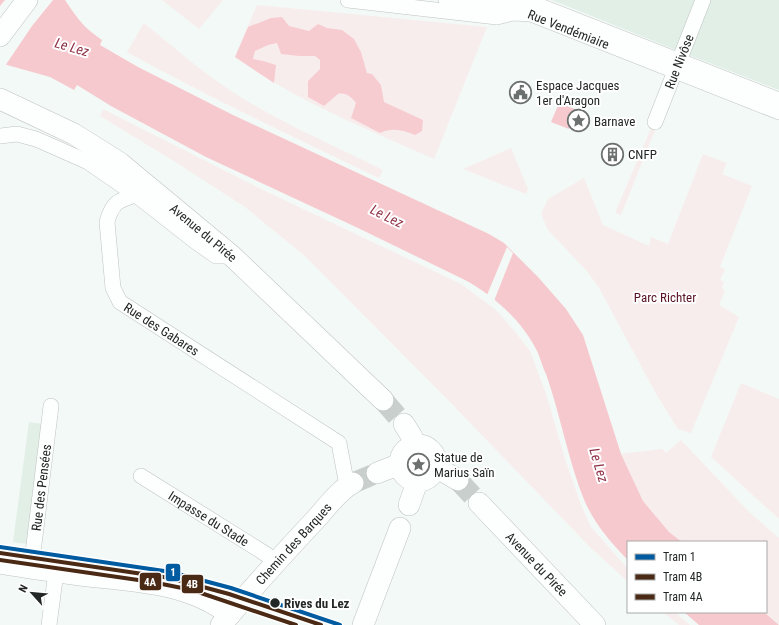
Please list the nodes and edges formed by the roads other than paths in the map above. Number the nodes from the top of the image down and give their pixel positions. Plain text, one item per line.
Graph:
1 (26, 0) edge
2 (348, 0) edge
3 (446, 0) edge
4 (703, 0) edge
5 (514, 6) edge
6 (0, 36) edge
7 (678, 66) junction
8 (0, 99) edge
9 (779, 100) edge
10 (779, 112) edge
11 (654, 125) dead end
12 (0, 136) edge
13 (136, 195) junction
14 (232, 256) junction
15 (383, 400) tunnel mouth
16 (51, 406) dead end
17 (404, 424) tunnel mouth
18 (414, 446) junction
19 (400, 464) junction
20 (436, 467) junction
21 (378, 473) tunnel mouth
22 (142, 476) dead end
23 (458, 480) tunnel mouth
24 (417, 482) junction
25 (350, 485) joint
26 (479, 503) tunnel mouth
27 (409, 505) dead end
28 (400, 528) dead end
29 (276, 561) junction
30 (0, 563) edge
31 (31, 568) junction
32 (56, 572) junction
33 (225, 620) edge
34 (48, 625) edge
35 (363, 625) edge
36 (594, 625) edge

1 - 6 main road
2 - 5 street, Rue Vendémiaire
3 - 5 street, Rue Vendémiaire
4 - 7 street, Rue Nivôse
5 - 7 street, Rue Vendémiaire
7 - 9 street, Rue Vendémiaire
7 - 10 street, Rue Vendémiaire
7 - 11 street, Rue Nivôse
8 - 14 main road, Avenue du Pirée
12 - 13 street
13 - 14 street
13 - 25 street, Rue des Gabares
14 - 15 main road, Avenue du Pirée
16 - 31 street, Rue des Pensées
17 - 18 main road
18 - 19 main road
18 - 20 main road
19 - 21 main road
19 - 24 main road
20 - 23 main road
20 - 24 main road
22 - 29 street, Impasse du Stade
24 - 27 main road
25 - 29 main road, Chemin des Barques
26 - 36 main road, Avenue du Pirée
28 - 35 main road
29 - 33 main road, Chemin des Barques
30 - 31 main road
31 - 32 main road
32 - 33 main road
32 - 34 street

